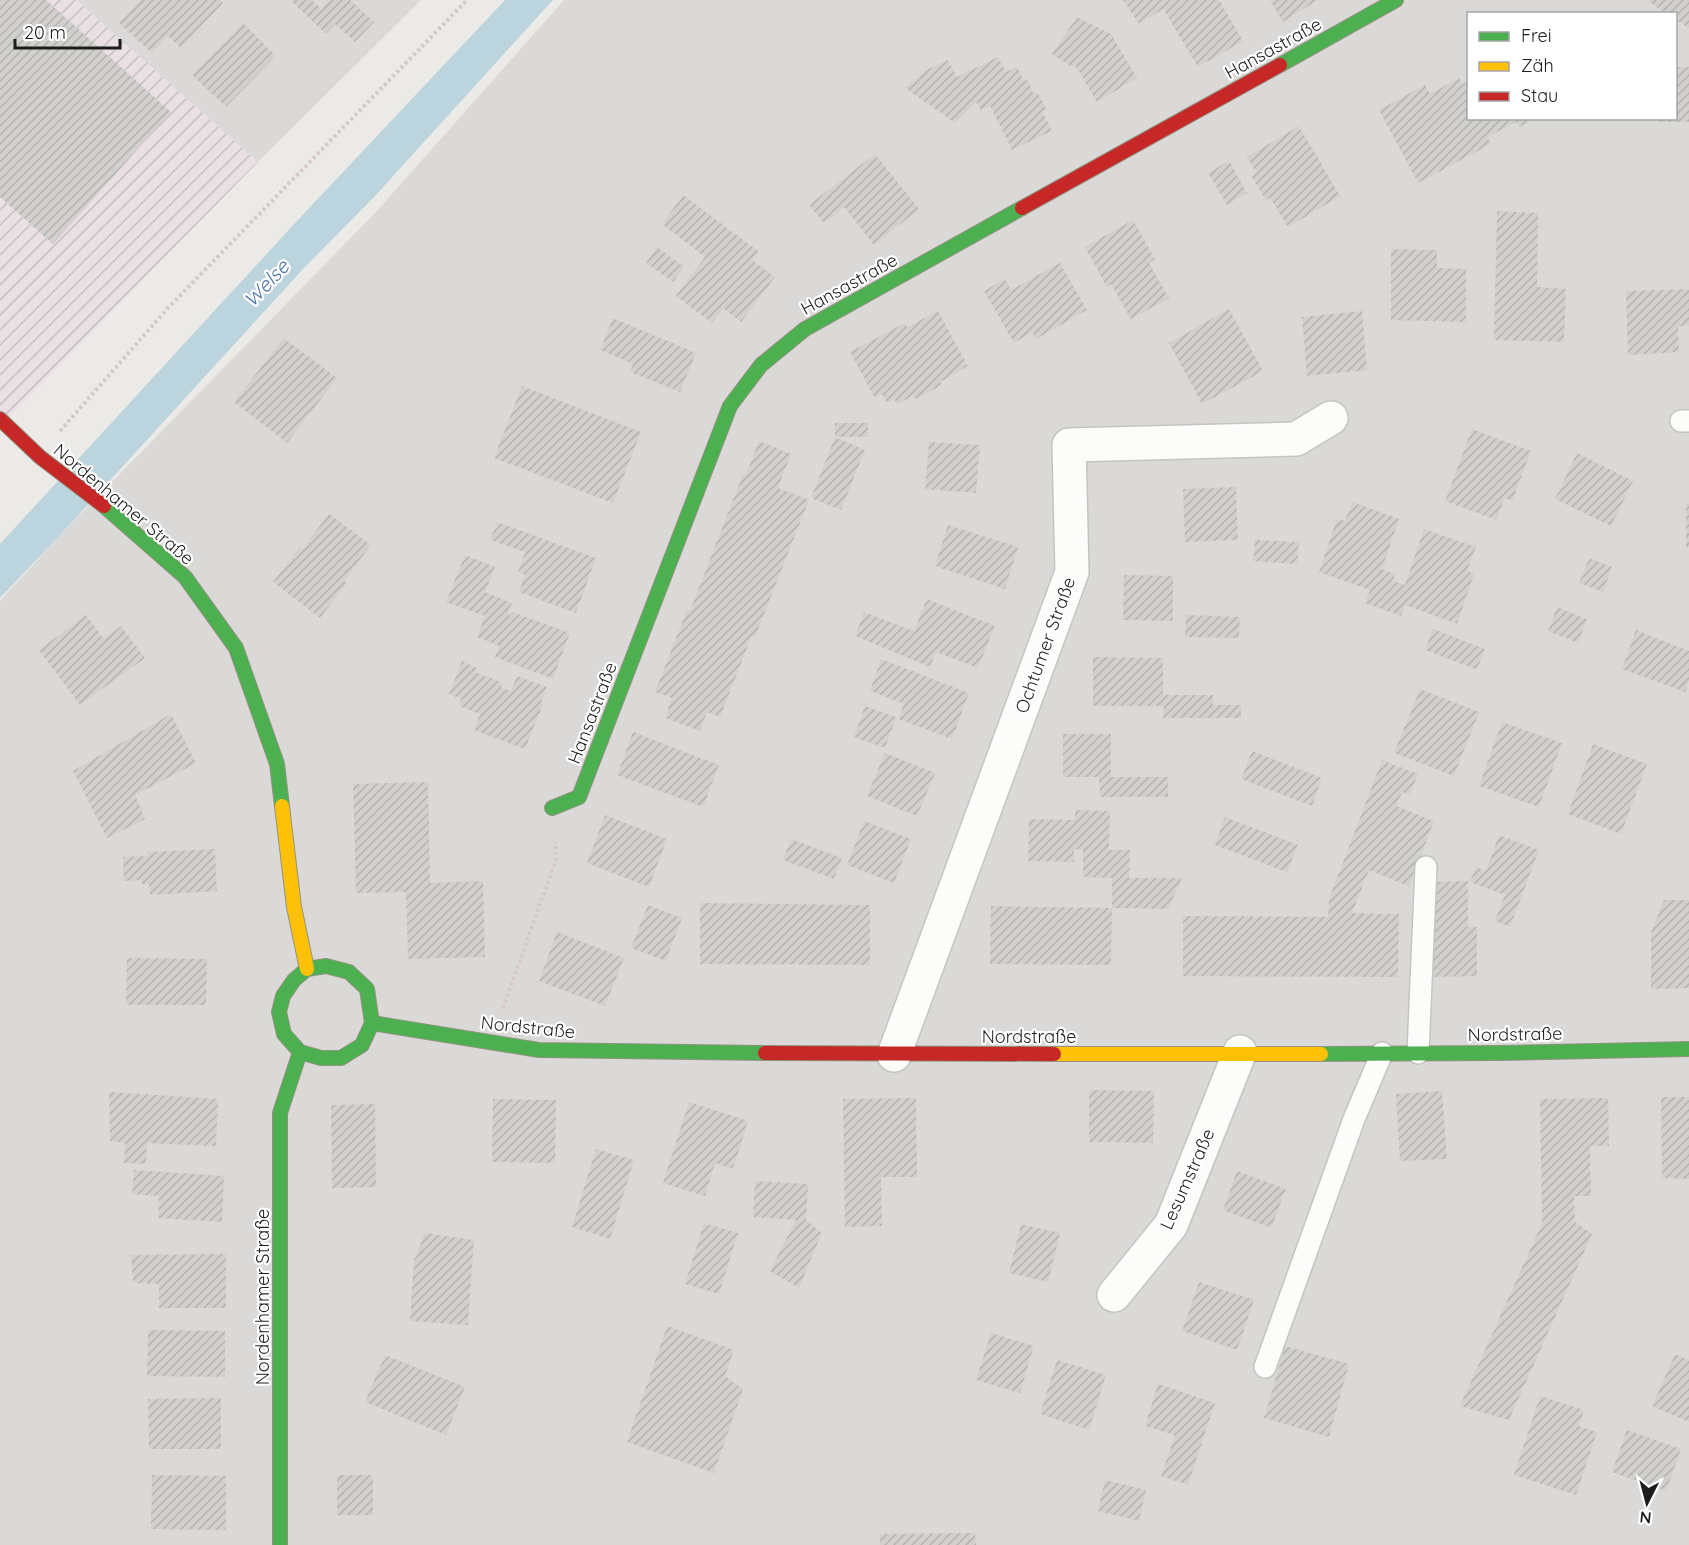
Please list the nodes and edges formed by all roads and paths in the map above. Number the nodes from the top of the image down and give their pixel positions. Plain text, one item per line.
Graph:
1 (467, 0) edge
2 (1396, 0) edge
3 (1331, 418) dead end
4 (0, 419) edge
5 (19, 436) junction
6 (552, 808) joint
7 (1426, 867) dead end
8 (307, 969) junction
9 (501, 1013) dead end
10 (372, 1023) junction
11 (1689, 1049) edge
12 (300, 1052) junction
13 (1240, 1052) junction
14 (1382, 1053) junction
15 (1418, 1053) junction
16 (894, 1054) junction
17 (1114, 1295) dead end
18 (1265, 1367) dead end
19 (280, 1545) edge

1 - 5 path
2 - 6 street, Hansastraße
3 - 16 street, Ochtumer Straße
4 - 5 street, Nordenhamer Straße
5 - 8 street, Nordenhamer Straße
6 - 9 path
7 - 15 lane
8 - 10 street
8 - 12 street
10 - 12 street
10 - 16 street, Nordstraße
11 - 15 street, Nordstraße
12 - 19 street, Nordenhamer Straße
13 - 14 street, Nordstraße
13 - 16 street, Nordstraße
13 - 17 street, Lesumstraße
14 - 15 street, Nordstraße
14 - 18 lane

